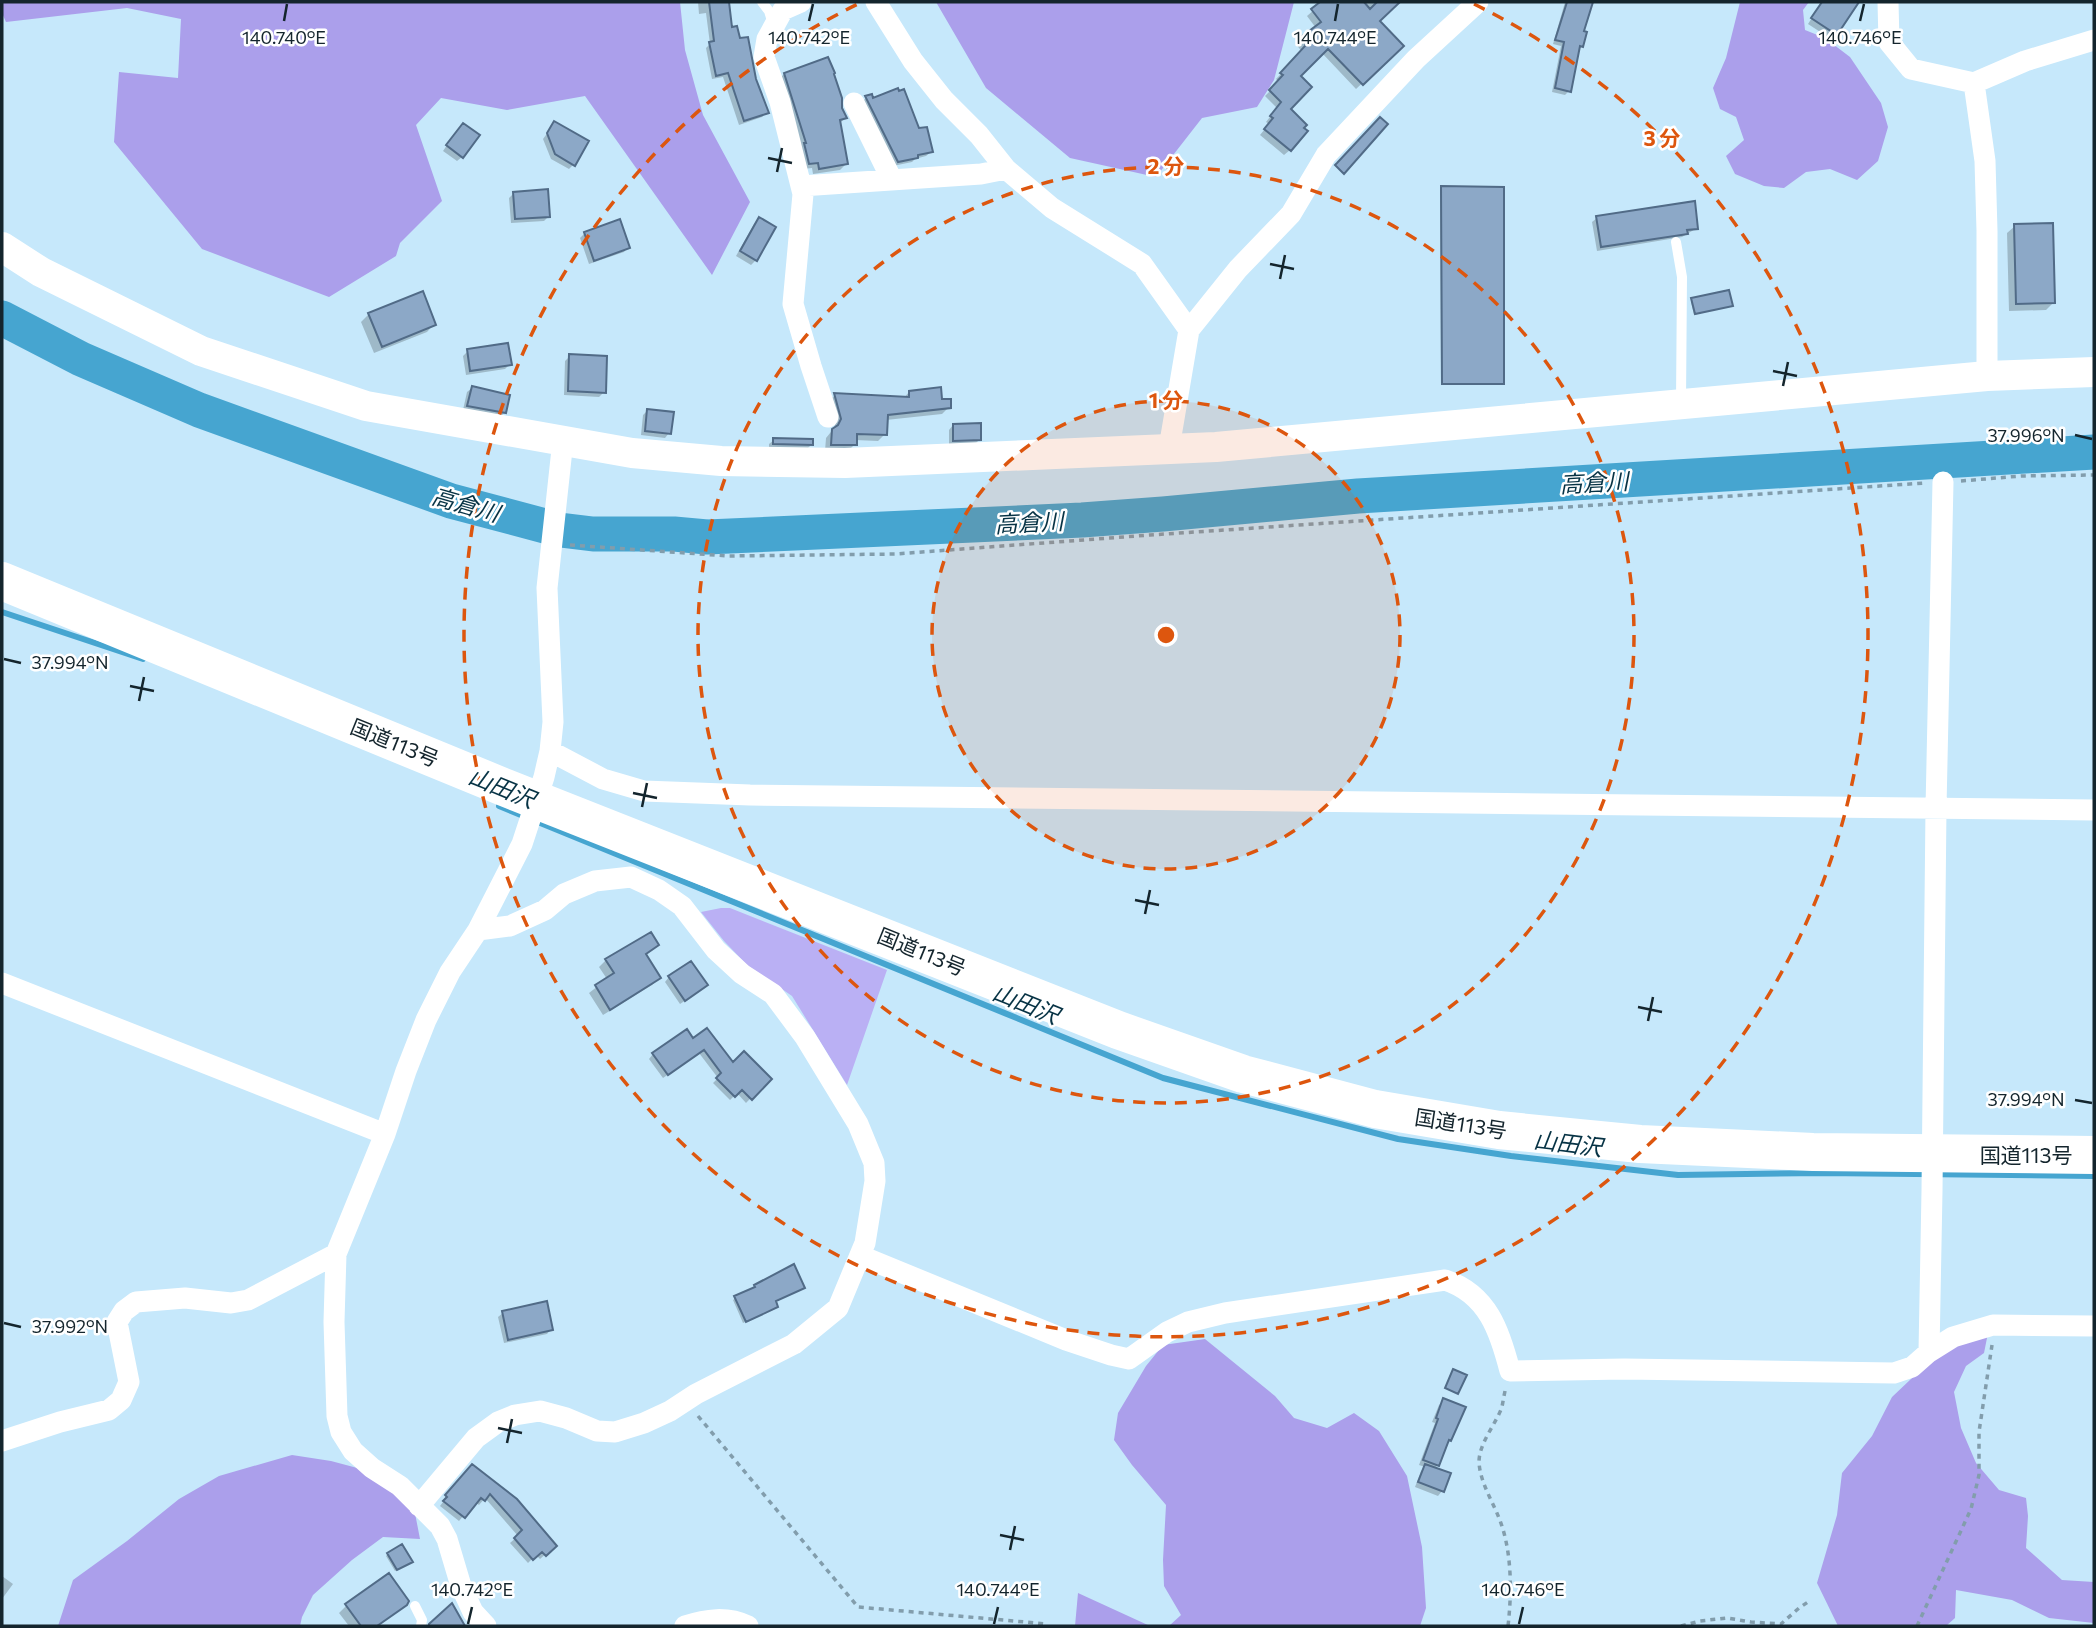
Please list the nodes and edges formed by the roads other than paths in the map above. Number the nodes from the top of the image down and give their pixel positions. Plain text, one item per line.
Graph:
1 (762, 2) edge
2 (800, 2) edge
3 (876, 2) edge
4 (1478, 2) edge
5 (1888, 2) edge
6 (774, 27) junction
7 (2094, 40) edge
8 (1974, 83) junction
9 (854, 103) dead end
10 (1006, 169) junction
11 (892, 180) junction
12 (801, 186) junction
13 (1676, 242) dead end
14 (2, 247) edge
15 (1189, 330) junction
16 (2094, 372) edge
17 (1987, 376) junction
18 (1681, 404) junction
19 (828, 417) dead end
20 (563, 440) junction
21 (1169, 448) junction
22 (1942, 482) road end
23 (2, 581) edge
24 (550, 751) junction
25 (537, 799) junction
26 (1936, 807) junction
27 (2094, 810) edge
28 (478, 930) junction
29 (2, 983) edge
30 (385, 1134) junction
31 (1932, 1154) junction
32 (2094, 1155) edge
33 (336, 1254) junction
34 (860, 1256) junction
35 (2094, 1326) edge
36 (1929, 1352) junction
37 (2, 1441) edge
38 (419, 1506) junction
39 (415, 1606) dead end
40 (421, 1626) edge
41 (486, 1626) edge
42 (685, 1626) edge
43 (748, 1626) edge

1 - 6 lane
2 - 6 street
3 - 10 street
4 - 15 street
5 - 8 street
6 - 12 street
7 - 8 street
8 - 17 street
9 - 11 street
10 - 11 street
10 - 15 street
11 - 12 street
12 - 19 street
13 - 18 lane
14 - 20 street
15 - 21 street
16 - 17 street
17 - 18 street
18 - 21 street
20 - 21 street
20 - 24 street
22 - 26 street
23 - 25 highway, 国道113号
24 - 25 street
24 - 26 street
25 - 28 street
25 - 31 highway, 国道113号
26 - 27 street
26 - 31 street
28 - 30 street
28 - 34 street
29 - 30 street
30 - 33 street
31 - 32 highway, 国道113号
31 - 36 street
33 - 37 street
33 - 38 street
34 - 36 street
34 - 38 street
35 - 36 street
38 - 41 street
39 - 40 lane
42 - 43 street

